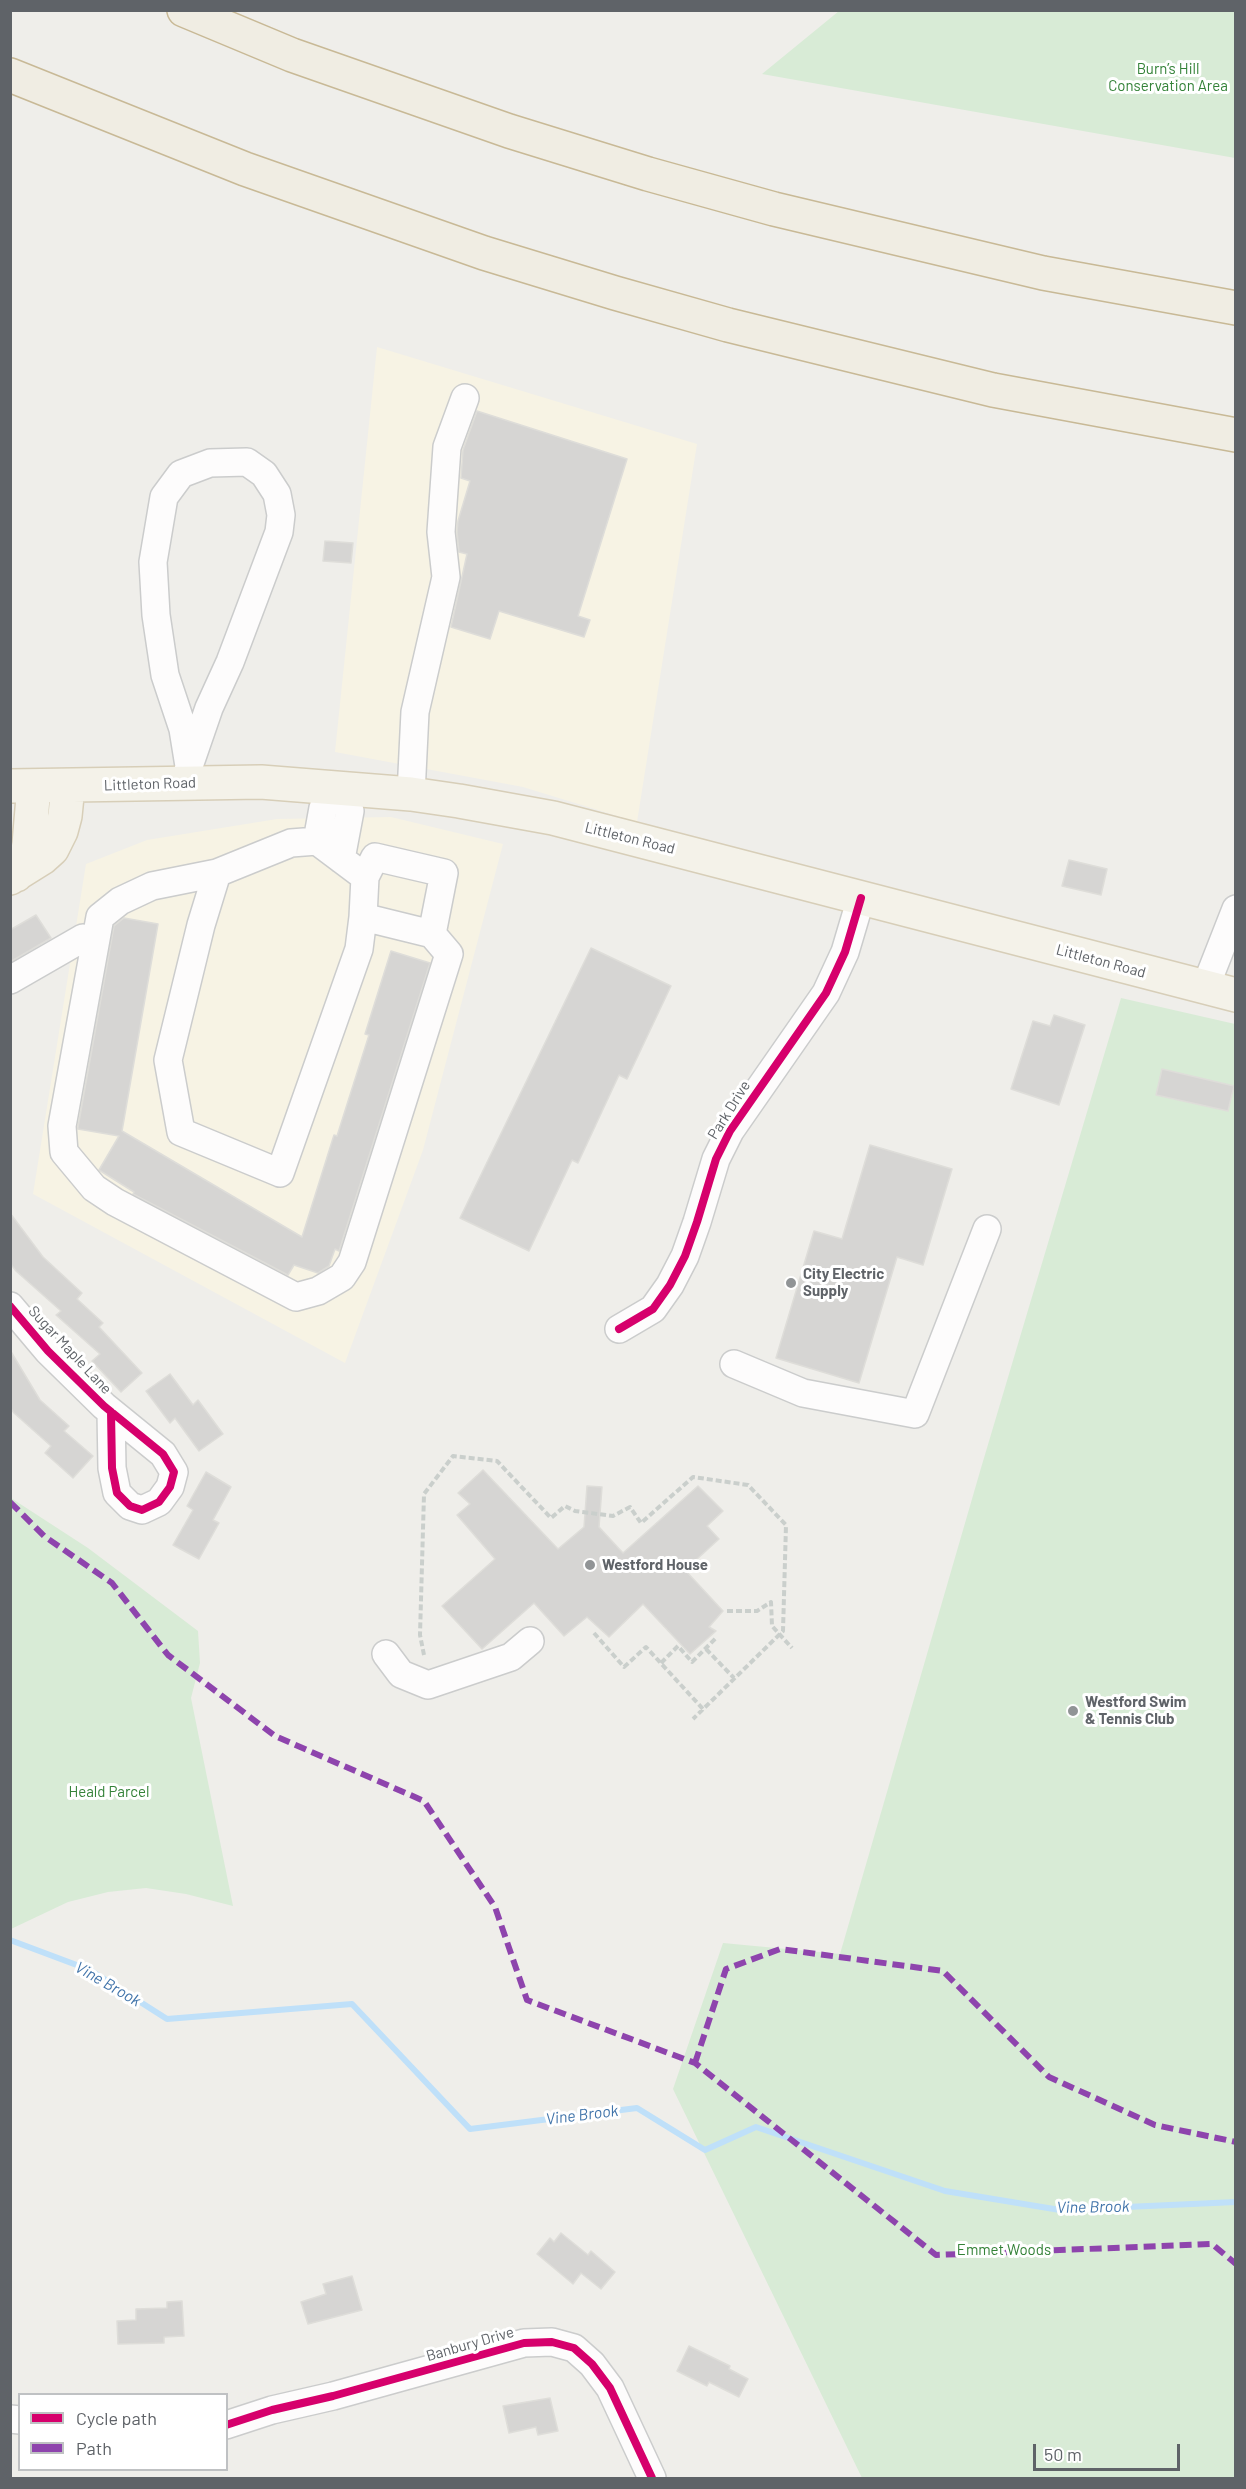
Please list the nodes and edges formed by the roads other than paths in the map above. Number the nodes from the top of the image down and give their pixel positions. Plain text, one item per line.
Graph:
1 (184, 10) edge
2 (10, 75) edge
3 (1236, 308) edge
4 (465, 398) dead end
5 (1236, 435) edge
6 (187, 774) junction
7 (22, 786) edge
8 (68, 786) junction
9 (341, 787) junction
10 (411, 794) junction
11 (317, 841) junction
12 (341, 859) junction
13 (217, 873) junction
14 (13, 876) edge
15 (365, 877) junction
16 (861, 898) junction
17 (363, 917) junction
18 (1234, 918) edge
19 (432, 934) junction
20 (83, 938) dead end
21 (10, 980) edge
22 (1220, 991) edge
23 (987, 1229) dead end
24 (10, 1306) edge
25 (618, 1329) dead end
26 (734, 1364) dead end
27 (111, 1412) dead end
28 (531, 1641) dead end
29 (386, 1654) dead end
30 (228, 2424) edge
31 (652, 2478) edge

1 - 3 highway
2 - 5 highway
4 - 10 street
6 - 6 street
6 - 8 main road, Littleton Road
6 - 9 main road, Littleton Road
7 - 8 main road, Littleton Road
7 - 14 main road
8 - 14 main road
9 - 10 main road, Littleton Road
9 - 11 street
9 - 12 street
10 - 16 main road, Littleton Road
11 - 12 street
11 - 13 street
12 - 15 street
13 - 17 street
13 - 19 street
15 - 17 street
15 - 19 street
16 - 22 main road, Littleton Road
16 - 25 street, Park Drive
17 - 19 street
18 - 22 street
20 - 21 street
23 - 26 street
24 - 27 street, Sugar Maple Lane
28 - 29 street
30 - 31 street, Banbury Drive

